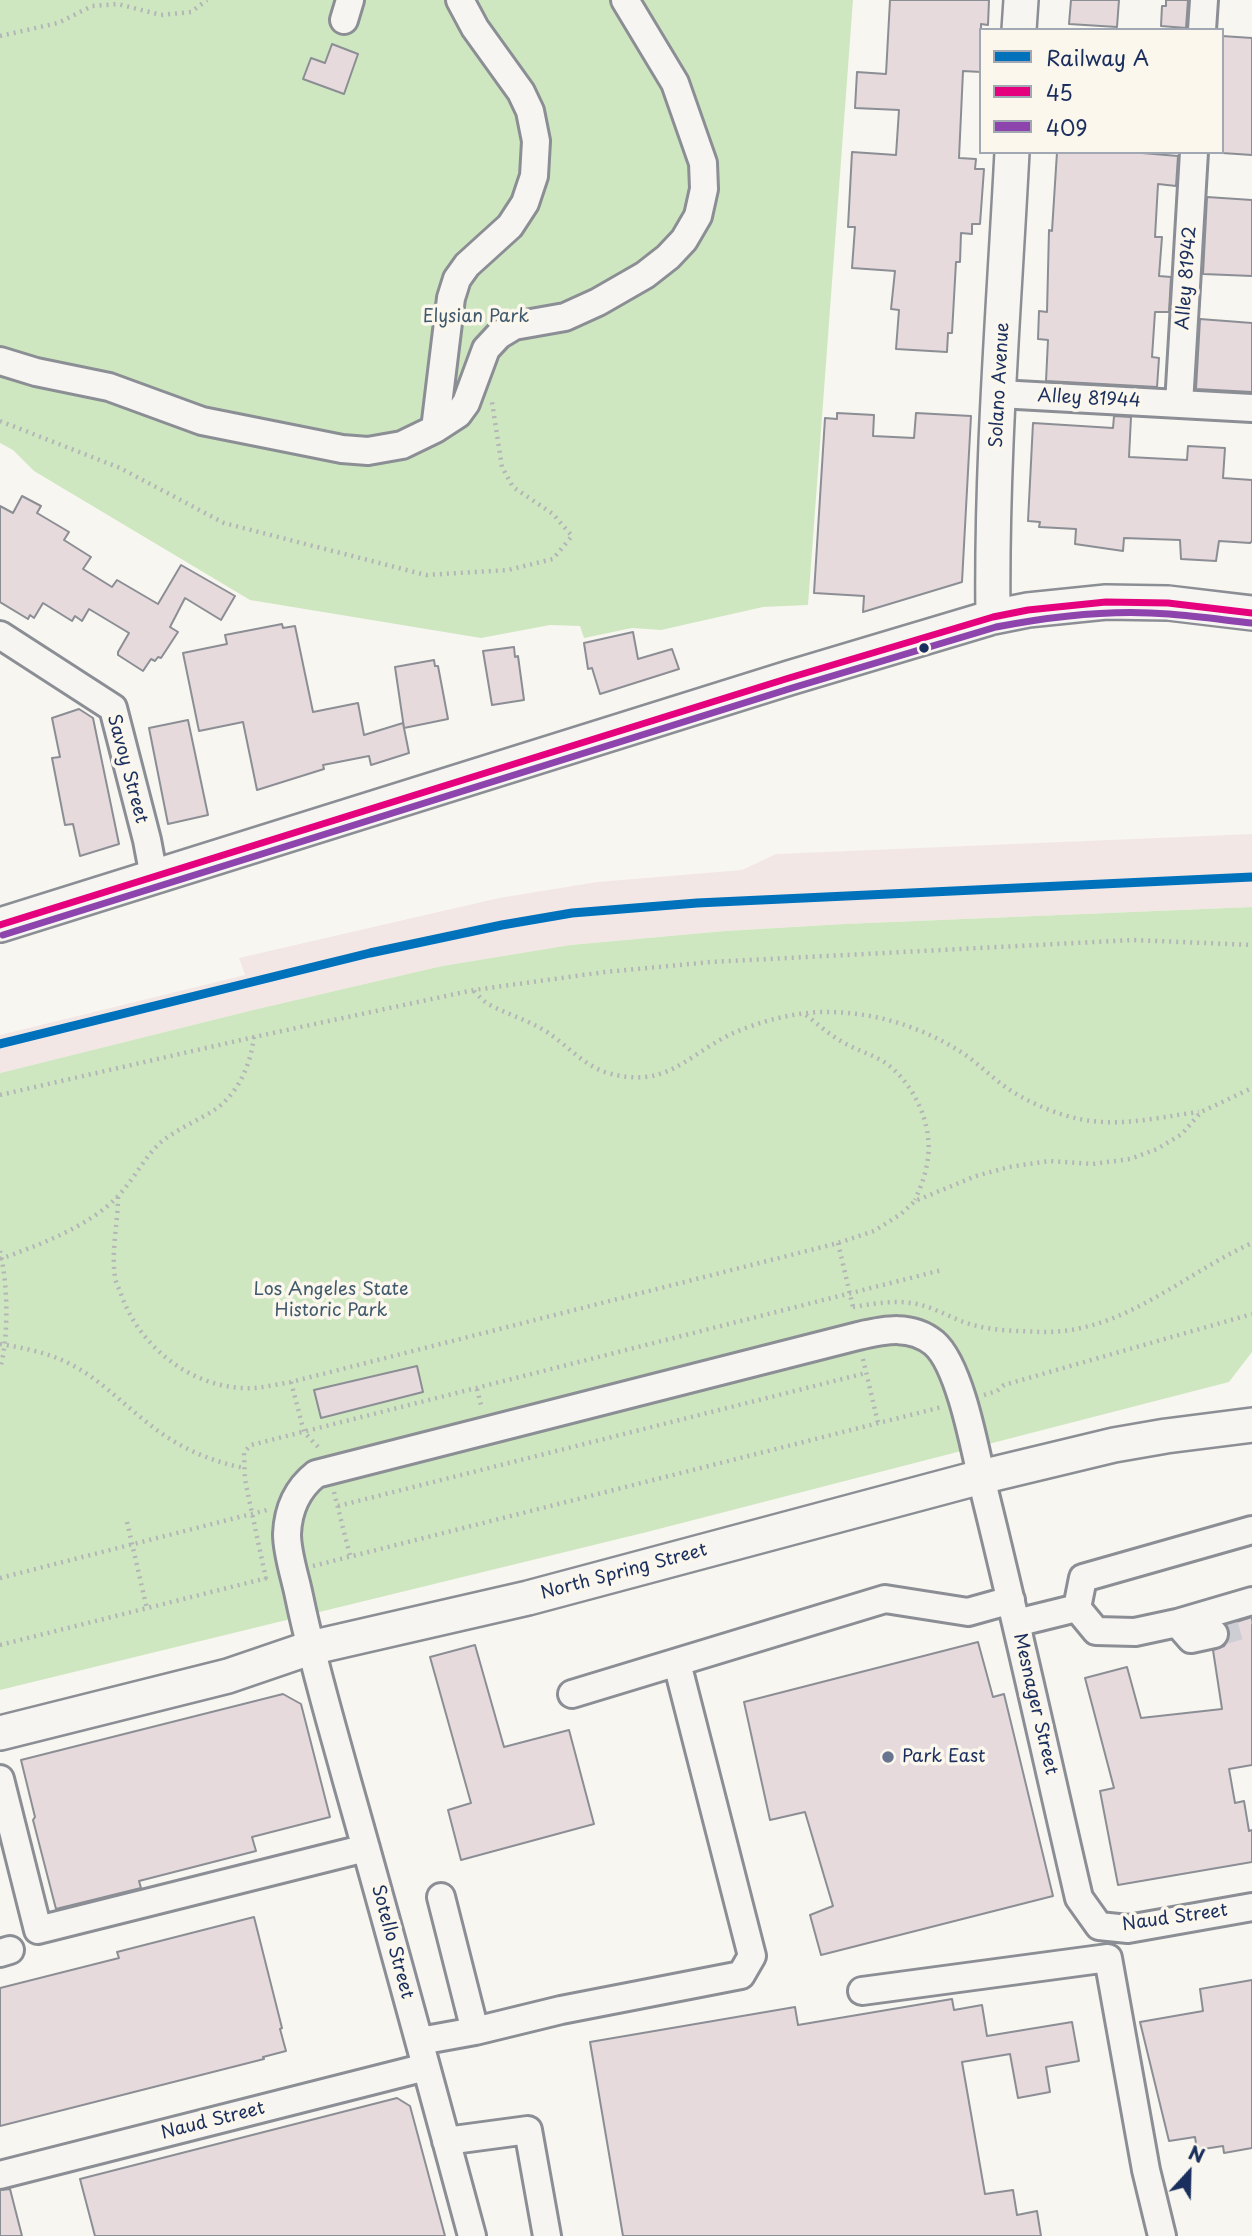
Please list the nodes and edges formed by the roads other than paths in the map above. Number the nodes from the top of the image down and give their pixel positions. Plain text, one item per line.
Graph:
1 (460, 0) edge
2 (625, 0) edge
3 (1021, 0) edge
4 (1204, 0) edge
5 (1019, 28) edge
6 (1202, 28) edge
7 (1012, 154) edge
8 (1194, 154) edge
9 (0, 361) edge
10 (999, 394) junction
11 (1179, 404) junction
12 (1252, 408) edge
13 (435, 429) junction
14 (1252, 613) edge
15 (993, 617) junction
16 (0, 635) edge
17 (154, 877) junction
18 (0, 925) edge
19 (1252, 1426) edge
20 (981, 1477) junction
21 (291, 1509) joint
22 (1252, 1530) edge
23 (1252, 1601) edge
24 (1077, 1608) junction
25 (1014, 1611) junction
26 (1177, 1623) junction
27 (1214, 1634) tunnel mouth
28 (310, 1648) junction
29 (677, 1663) junction
30 (572, 1694) dead end
31 (0, 1733) edge
32 (0, 1779) edge
33 (366, 1848) junction
34 (441, 1897) dead end
35 (1252, 1907) edge
36 (1099, 1926) joint
37 (862, 1991) dead end
38 (475, 2031) junction
39 (420, 2041) junction
40 (426, 2067) junction
41 (446, 2141) junction
42 (0, 2175) edge
43 (472, 2236) edge
44 (547, 2236) edge
45 (1162, 2236) edge

1 - 13 street
2 - 13 street
3 - 5 main road
4 - 6 street
7 - 10 main road, Solano Avenue
8 - 11 street, Alley 81942
9 - 13 street
10 - 11 street, Alley 81944
10 - 15 main road, Solano Avenue
11 - 12 street, Alley 81944
14 - 15 main road
15 - 17 main road
16 - 17 street, Savoy Street
17 - 18 main road
19 - 20 main road, North Spring Street
20 - 21 street, Mesnager Street
20 - 25 street, Mesnager Street
20 - 28 main road, North Spring Street
21 - 28 street, Sotello Street
22 - 24 street
23 - 26 street
24 - 25 street
24 - 26 street
25 - 29 street
25 - 36 street, Mesnager Street
26 - 27 street
28 - 31 main road, North Spring Street
28 - 33 street, Sotello Street
29 - 30 street
29 - 38 street
32 - 33 street
33 - 39 street, Sotello Street
34 - 38 street
35 - 36 street, Naud Street
37 - 45 street
38 - 39 street
39 - 40 street, Sotello Street
40 - 41 street, Sotello Street
40 - 42 street, Naud Street
41 - 43 street, Sotello Street
41 - 44 street

